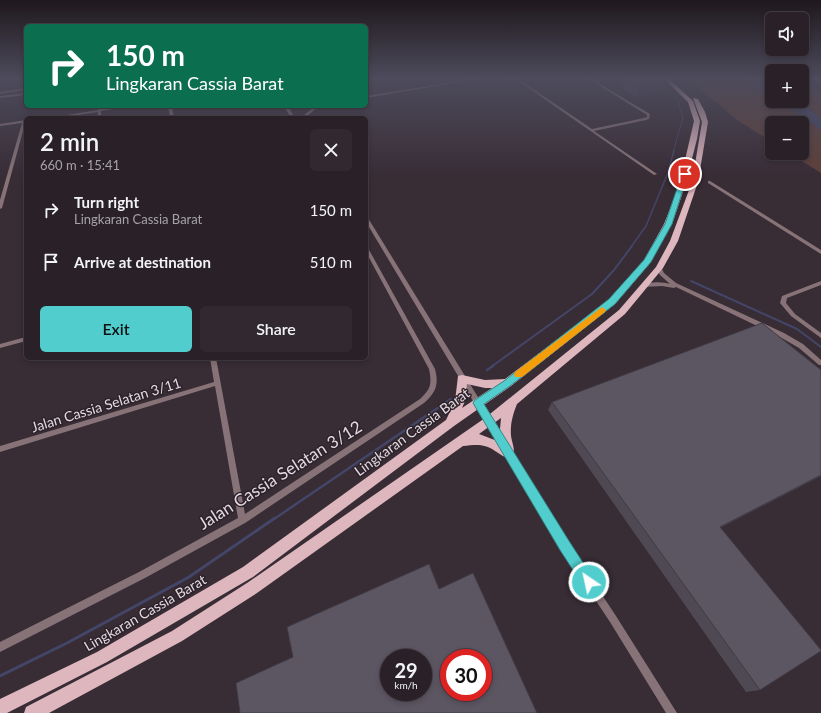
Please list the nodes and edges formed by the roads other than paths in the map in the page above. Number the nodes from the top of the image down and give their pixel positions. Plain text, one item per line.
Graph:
1 (84, 111) edge
2 (564, 111) edge
3 (644, 111) edge
4 (694, 111) edge
5 (702, 111) edge
6 (60, 116) edge
7 (24, 122) edge
8 (0, 125) edge
9 (24, 125) edge
10 (592, 130) junction
11 (655, 174) dead end
12 (709, 182) dead end
13 (0, 208) edge
14 (368, 221) edge
15 (368, 252) edge
16 (821, 252) edge
17 (659, 268) junction
18 (821, 283) edge
19 (645, 286) junction
20 (682, 288) junction
21 (821, 336) edge
22 (24, 340) edge
23 (0, 346) edge
24 (213, 360) edge
25 (821, 363) edge
26 (462, 378) junction
27 (218, 383) junction
28 (507, 383) junction
29 (513, 401) junction
30 (478, 403) junction
31 (489, 421) junction
32 (450, 423) junction
33 (458, 443) junction
34 (0, 449) edge
35 (509, 454) junction
36 (242, 520) junction
37 (0, 648) edge
38 (0, 708) edge
39 (32, 713) edge
40 (672, 713) edge

1 - 6 street
2 - 10 street
3 - 10 street
4 - 28 main road, Lingkaran Cassia Barat
5 - 17 main road
7 - 8 street
9 - 13 street
10 - 11 street
12 - 16 street
14 - 26 street
15 - 36 street, Jalan Cassia Selatan 3/12
17 - 19 main road
17 - 20 street
18 - 21 street
19 - 20 street
19 - 29 main road
20 - 25 street
22 - 23 street
24 - 27 street
26 - 28 main road
26 - 30 street
26 - 32 main road
27 - 34 street, Jalan Cassia Selatan 3/11
27 - 36 street
28 - 30 main road, Lingkaran Cassia Barat
29 - 31 main road
29 - 35 main road
30 - 31 street
30 - 32 main road, Lingkaran Cassia Barat
31 - 33 main road
31 - 35 street
32 - 38 main road, Lingkaran Cassia Barat
33 - 35 main road
33 - 39 main road
35 - 40 street
36 - 37 street, Jalan Cassia Selatan 3/12

